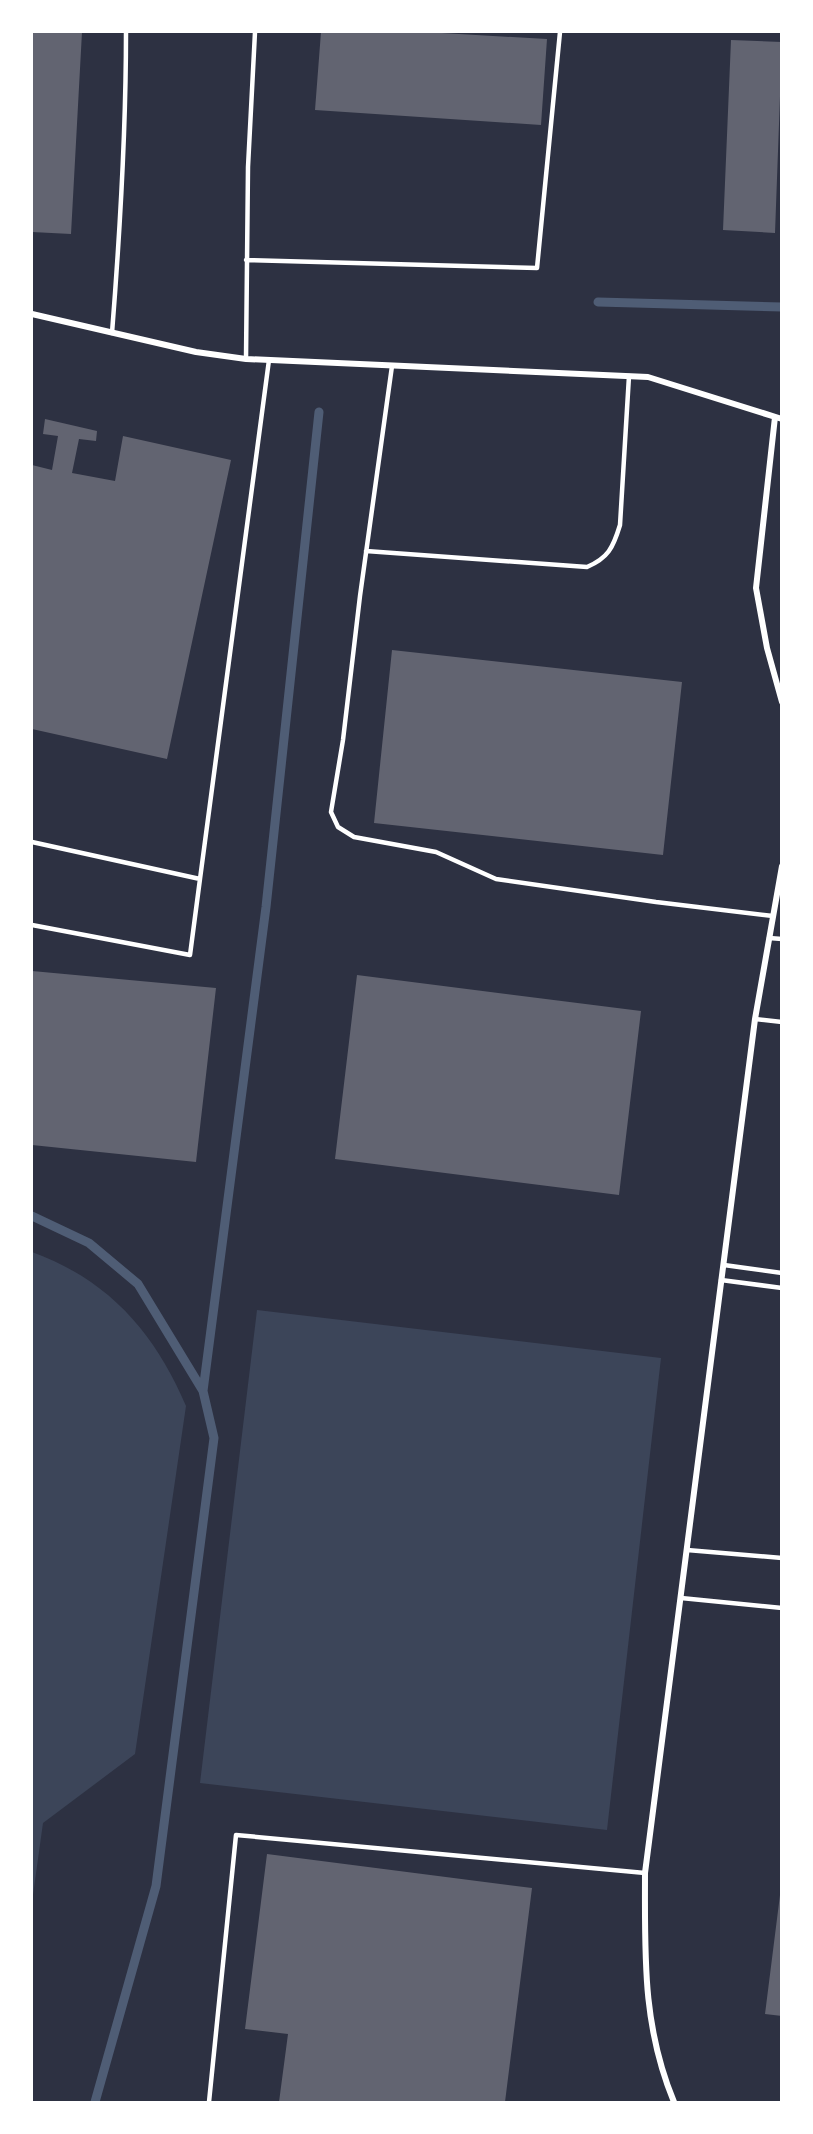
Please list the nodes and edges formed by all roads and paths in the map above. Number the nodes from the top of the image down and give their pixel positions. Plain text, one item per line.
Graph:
1 (126, 32) edge
2 (255, 32) edge
3 (560, 32) edge
4 (246, 260) junction
5 (32, 314) edge
6 (112, 333) junction
7 (246, 358) junction
8 (269, 360) junction
9 (392, 366) junction
10 (629, 376) junction
11 (778, 418) edge
12 (366, 551) junction
13 (782, 702) edge
14 (32, 842) edge
15 (782, 866) edge
16 (200, 879) junction
17 (773, 916) junction
18 (32, 925) edge
19 (769, 938) junction
20 (782, 939) edge
21 (755, 1019) junction
22 (782, 1022) edge
23 (724, 1265) junction
24 (782, 1273) edge
25 (722, 1280) junction
26 (782, 1288) edge
27 (687, 1550) junction
28 (782, 1558) edge
29 (681, 1598) junction
30 (782, 1608) edge
31 (645, 1873) junction
32 (209, 2103) edge
33 (674, 2103) edge

1 - 6 lane
2 - 4 lane
3 - 4 lane
4 - 7 lane
5 - 6 street
6 - 7 street
7 - 8 street
8 - 9 street
8 - 16 lane
9 - 10 street
9 - 12 lane
10 - 11 street
10 - 12 lane
11 - 13 street
12 - 17 lane
14 - 16 lane
15 - 17 street
16 - 18 lane
17 - 19 street
19 - 20 lane
19 - 21 street
21 - 22 lane
21 - 23 street
23 - 24 lane
23 - 25 street
25 - 26 lane
25 - 27 street
27 - 28 lane
27 - 29 street
29 - 30 lane
29 - 31 street
31 - 32 lane
31 - 33 street

